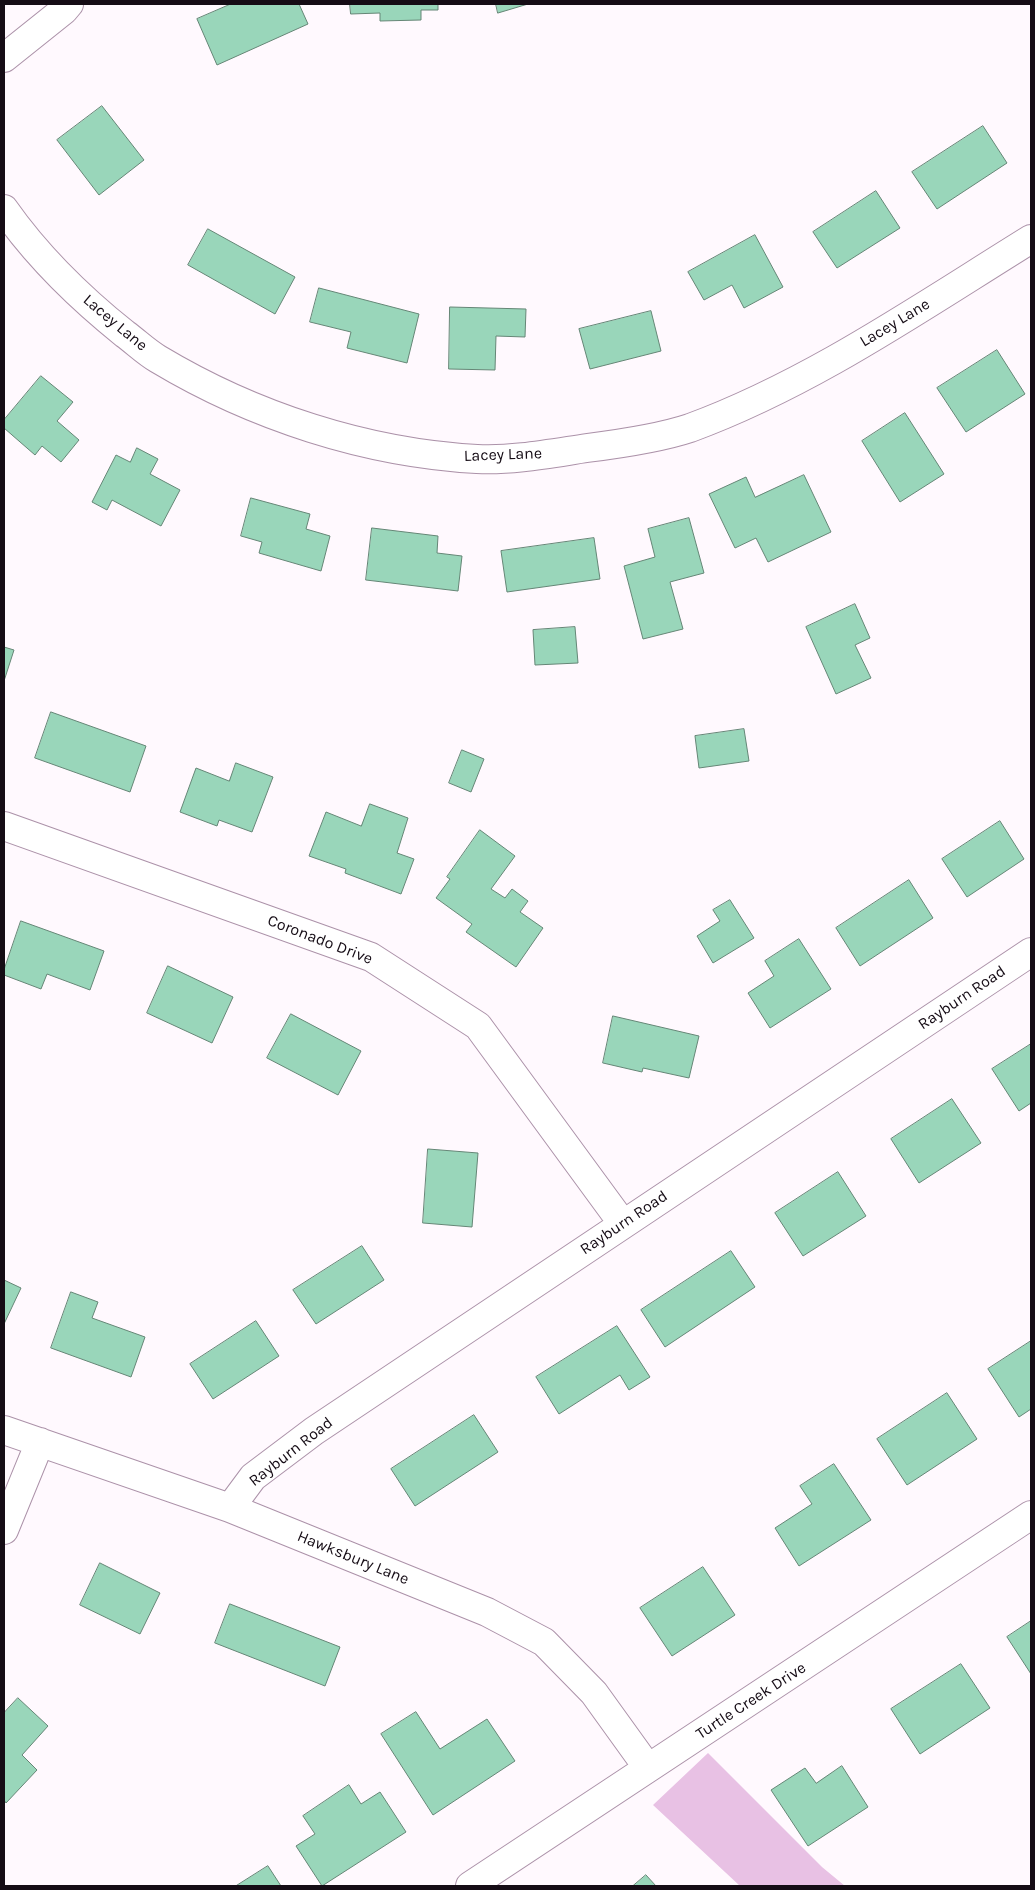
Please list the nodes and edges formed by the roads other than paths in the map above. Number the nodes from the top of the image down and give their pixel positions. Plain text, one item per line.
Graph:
1 (68, 4) edge
2 (4, 58) edge
3 (4, 209) edge
4 (1031, 239) edge
5 (4, 826) edge
6 (1031, 952) edge
7 (623, 1224) junction
8 (4, 1430) edge
9 (40, 1442) junction
10 (230, 1508) junction
11 (1031, 1515) edge
12 (4, 1530) edge
13 (648, 1768) junction
14 (470, 1886) edge

1 - 2 street
3 - 4 street, Lacey Lane
5 - 7 street, Coronado Drive
6 - 7 street, Rayburn Road
7 - 10 street, Rayburn Road
8 - 9 street, Hawksbury Lane
9 - 10 street, Hawksbury Lane
9 - 12 street
10 - 13 street, Hawksbury Lane
11 - 13 street, Turtle Creek Drive
13 - 14 street, Turtle Creek Drive

